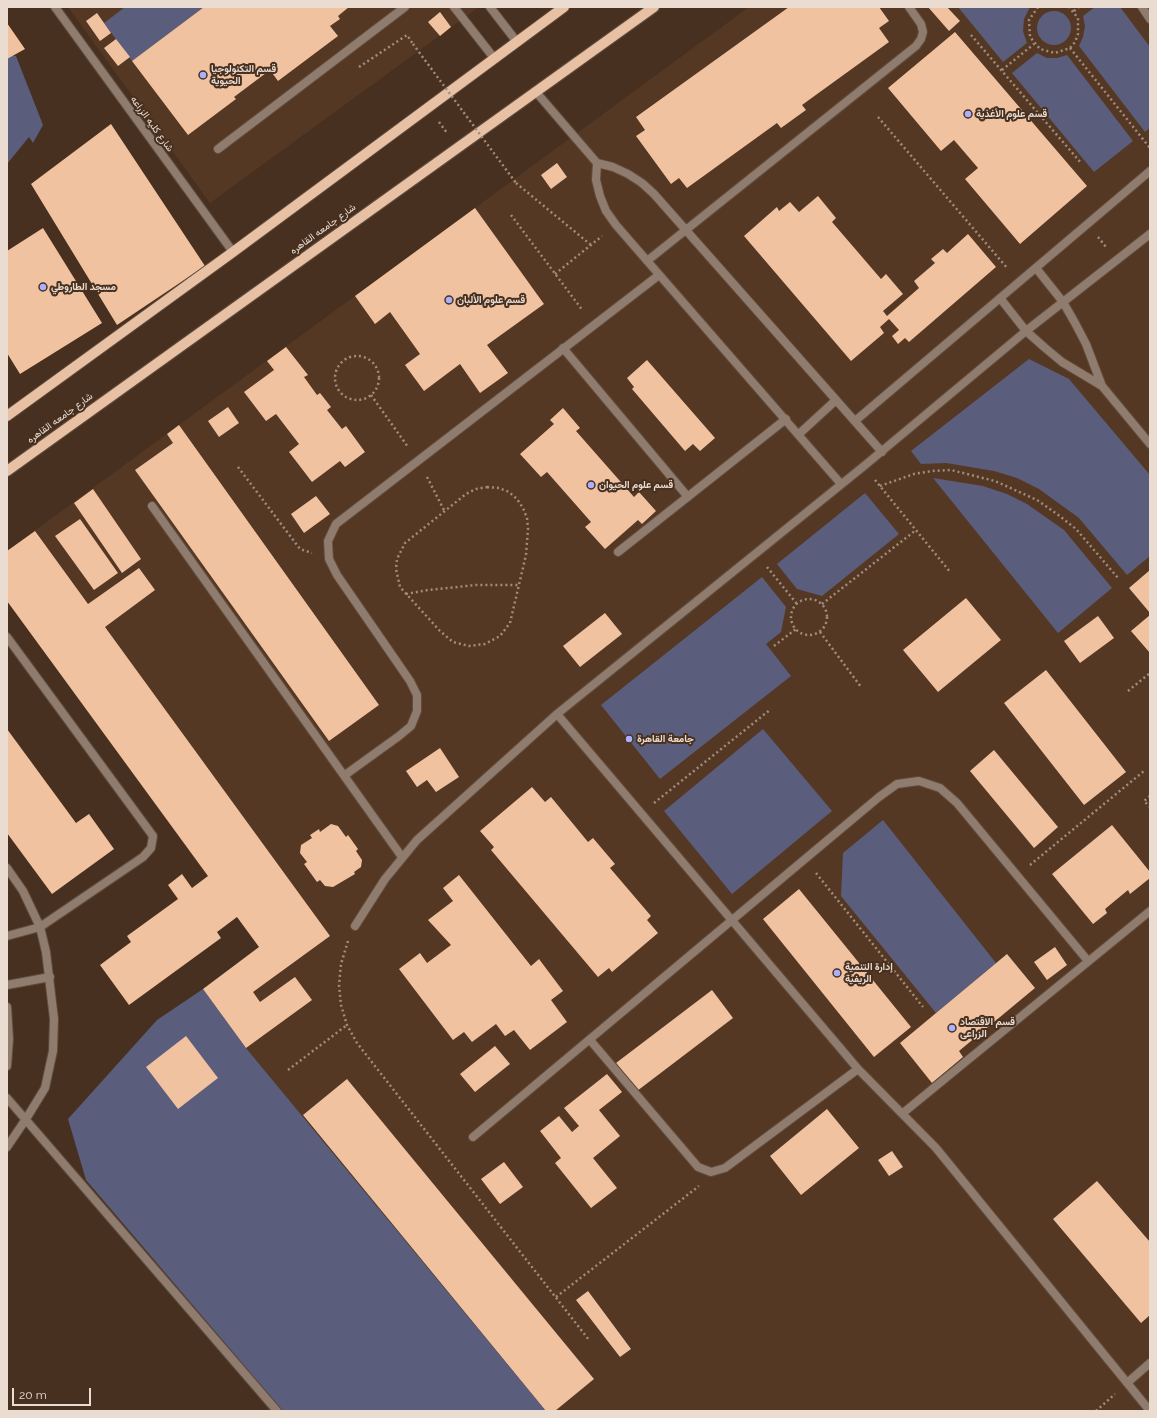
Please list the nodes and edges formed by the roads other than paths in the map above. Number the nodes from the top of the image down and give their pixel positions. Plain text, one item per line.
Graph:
1 (55, 7) edge
2 (405, 7) edge
3 (454, 7) edge
4 (490, 7) edge
5 (564, 7) edge
6 (654, 7) edge
7 (909, 7) edge
8 (1142, 7) edge
9 (1150, 18) edge
10 (517, 42) junction
11 (494, 58) junction
12 (536, 92) junction
13 (218, 149) dead end
14 (597, 163) junction
15 (1150, 171) edge
16 (686, 230) junction
17 (1150, 234) edge
18 (233, 252) junction
19 (648, 262) junction
20 (1036, 268) junction
21 (659, 275) junction
22 (1000, 298) junction
23 (1063, 302) junction
24 (1026, 331) junction
25 (563, 348) junction
26 (1102, 386) junction
27 (836, 400) junction
28 (7, 416) edge
29 (786, 419) junction
30 (855, 421) junction
31 (799, 434) junction
32 (1150, 444) edge
33 (882, 452) junction
34 (7, 471) edge
35 (841, 484) junction
36 (688, 497) junction
37 (152, 506) dead end
38 (618, 552) dead end
39 (7, 637) edge
40 (557, 714) junction
41 (345, 775) junction
42 (402, 857) junction
43 (7, 868) edge
44 (1150, 911) edge
45 (732, 920) junction
46 (354, 926) road end
47 (40, 927) junction
48 (7, 936) edge
49 (1088, 961) junction
50 (50, 977) junction
51 (7, 985) edge
52 (7, 1007) edge
53 (590, 1040) junction
54 (7, 1066) edge
55 (858, 1069) junction
56 (7, 1098) edge
57 (903, 1113) junction
58 (26, 1119) junction
59 (473, 1137) dead end
60 (7, 1147) edge
61 (1150, 1363) edge
62 (1127, 1383) junction
63 (277, 1411) edge
64 (1150, 1411) edge

1 - 18 street, شارع كليه الزراعه
2 - 13 street
3 - 11 street
4 - 10 street
5 - 10 main road
6 - 12 main road, شارع جامعه القاهره
7 - 16 street
8 - 9 street
10 - 11 main road
11 - 18 main road
12 - 14 street
12 - 34 main road, شارع جامعه القاهره
14 - 16 street
14 - 19 street
15 - 20 street
16 - 19 street
16 - 27 street
17 - 23 street
18 - 28 main road
19 - 21 street
20 - 22 street
20 - 23 street
21 - 25 street
21 - 29 street
22 - 24 street
22 - 30 street
23 - 24 street
23 - 26 street
24 - 26 street
24 - 33 street
25 - 36 street
25 - 41 street
26 - 32 street
27 - 30 street
27 - 31 street
29 - 31 street
29 - 36 street
30 - 33 street
31 - 35 street
33 - 35 street
35 - 40 street
36 - 38 street
37 - 41 street
39 - 47 street
40 - 42 street
40 - 45 street
41 - 42 street
42 - 46 street
43 - 47 street
44 - 49 street
45 - 49 street
45 - 53 street
45 - 55 street
47 - 48 street
47 - 50 street
49 - 57 street
50 - 51 street
50 - 58 street
52 - 54 street
53 - 55 street
53 - 59 street
55 - 57 street
56 - 58 street
57 - 62 street
58 - 60 street
58 - 63 street
61 - 62 street
62 - 64 street

